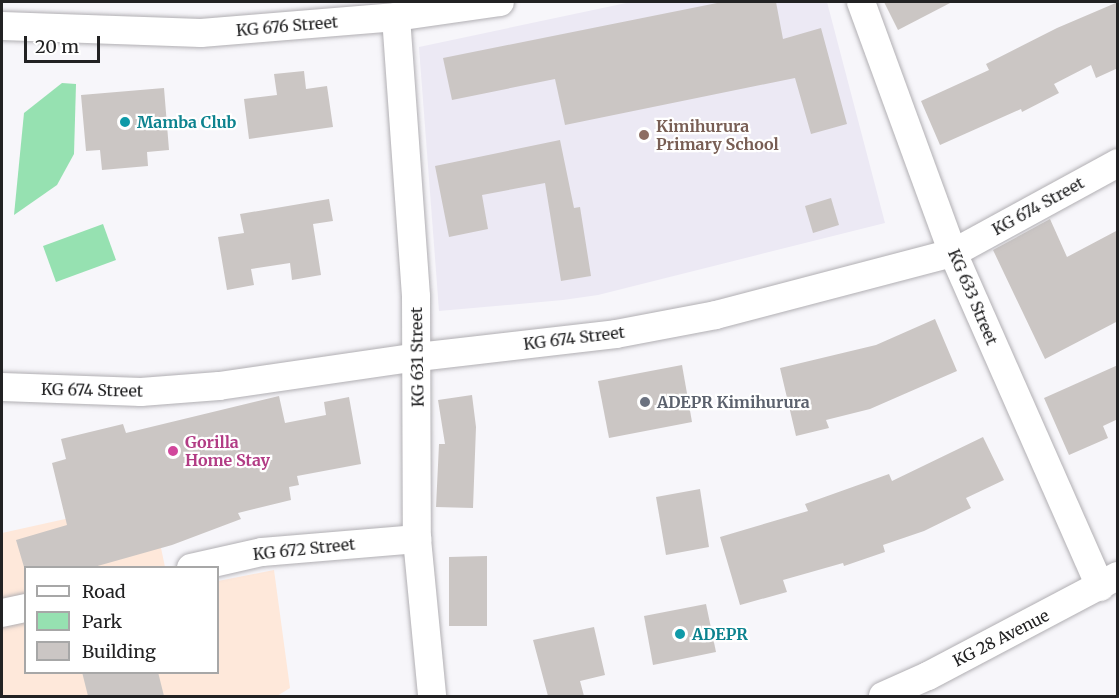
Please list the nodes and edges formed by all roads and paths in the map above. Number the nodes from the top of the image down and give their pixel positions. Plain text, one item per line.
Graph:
1 (500, 2) edge
2 (861, 2) edge
3 (396, 17) junction
4 (2, 26) edge
5 (1118, 163) edge
6 (953, 253) junction
7 (418, 357) junction
8 (2, 387) edge
9 (417, 539) junction
10 (196, 566) edge
11 (1109, 582) edge
12 (24, 608) edge
13 (2, 614) edge
14 (432, 696) edge
15 (883, 696) edge

1 - 3 street, KG 676 Street
2 - 6 street, KG 633 Street
3 - 4 street, KG 676 Street
3 - 7 street, KG 631 Street
5 - 6 street, KG 674 Street
6 - 7 street, KG 674 Street
6 - 11 street, KG 633 Street
7 - 8 street, KG 674 Street
7 - 9 street, KG 631 Street
9 - 10 street, KG 672 Street
9 - 14 street, KG 631 Street
11 - 15 street, KG 28 Avenue
12 - 13 street

